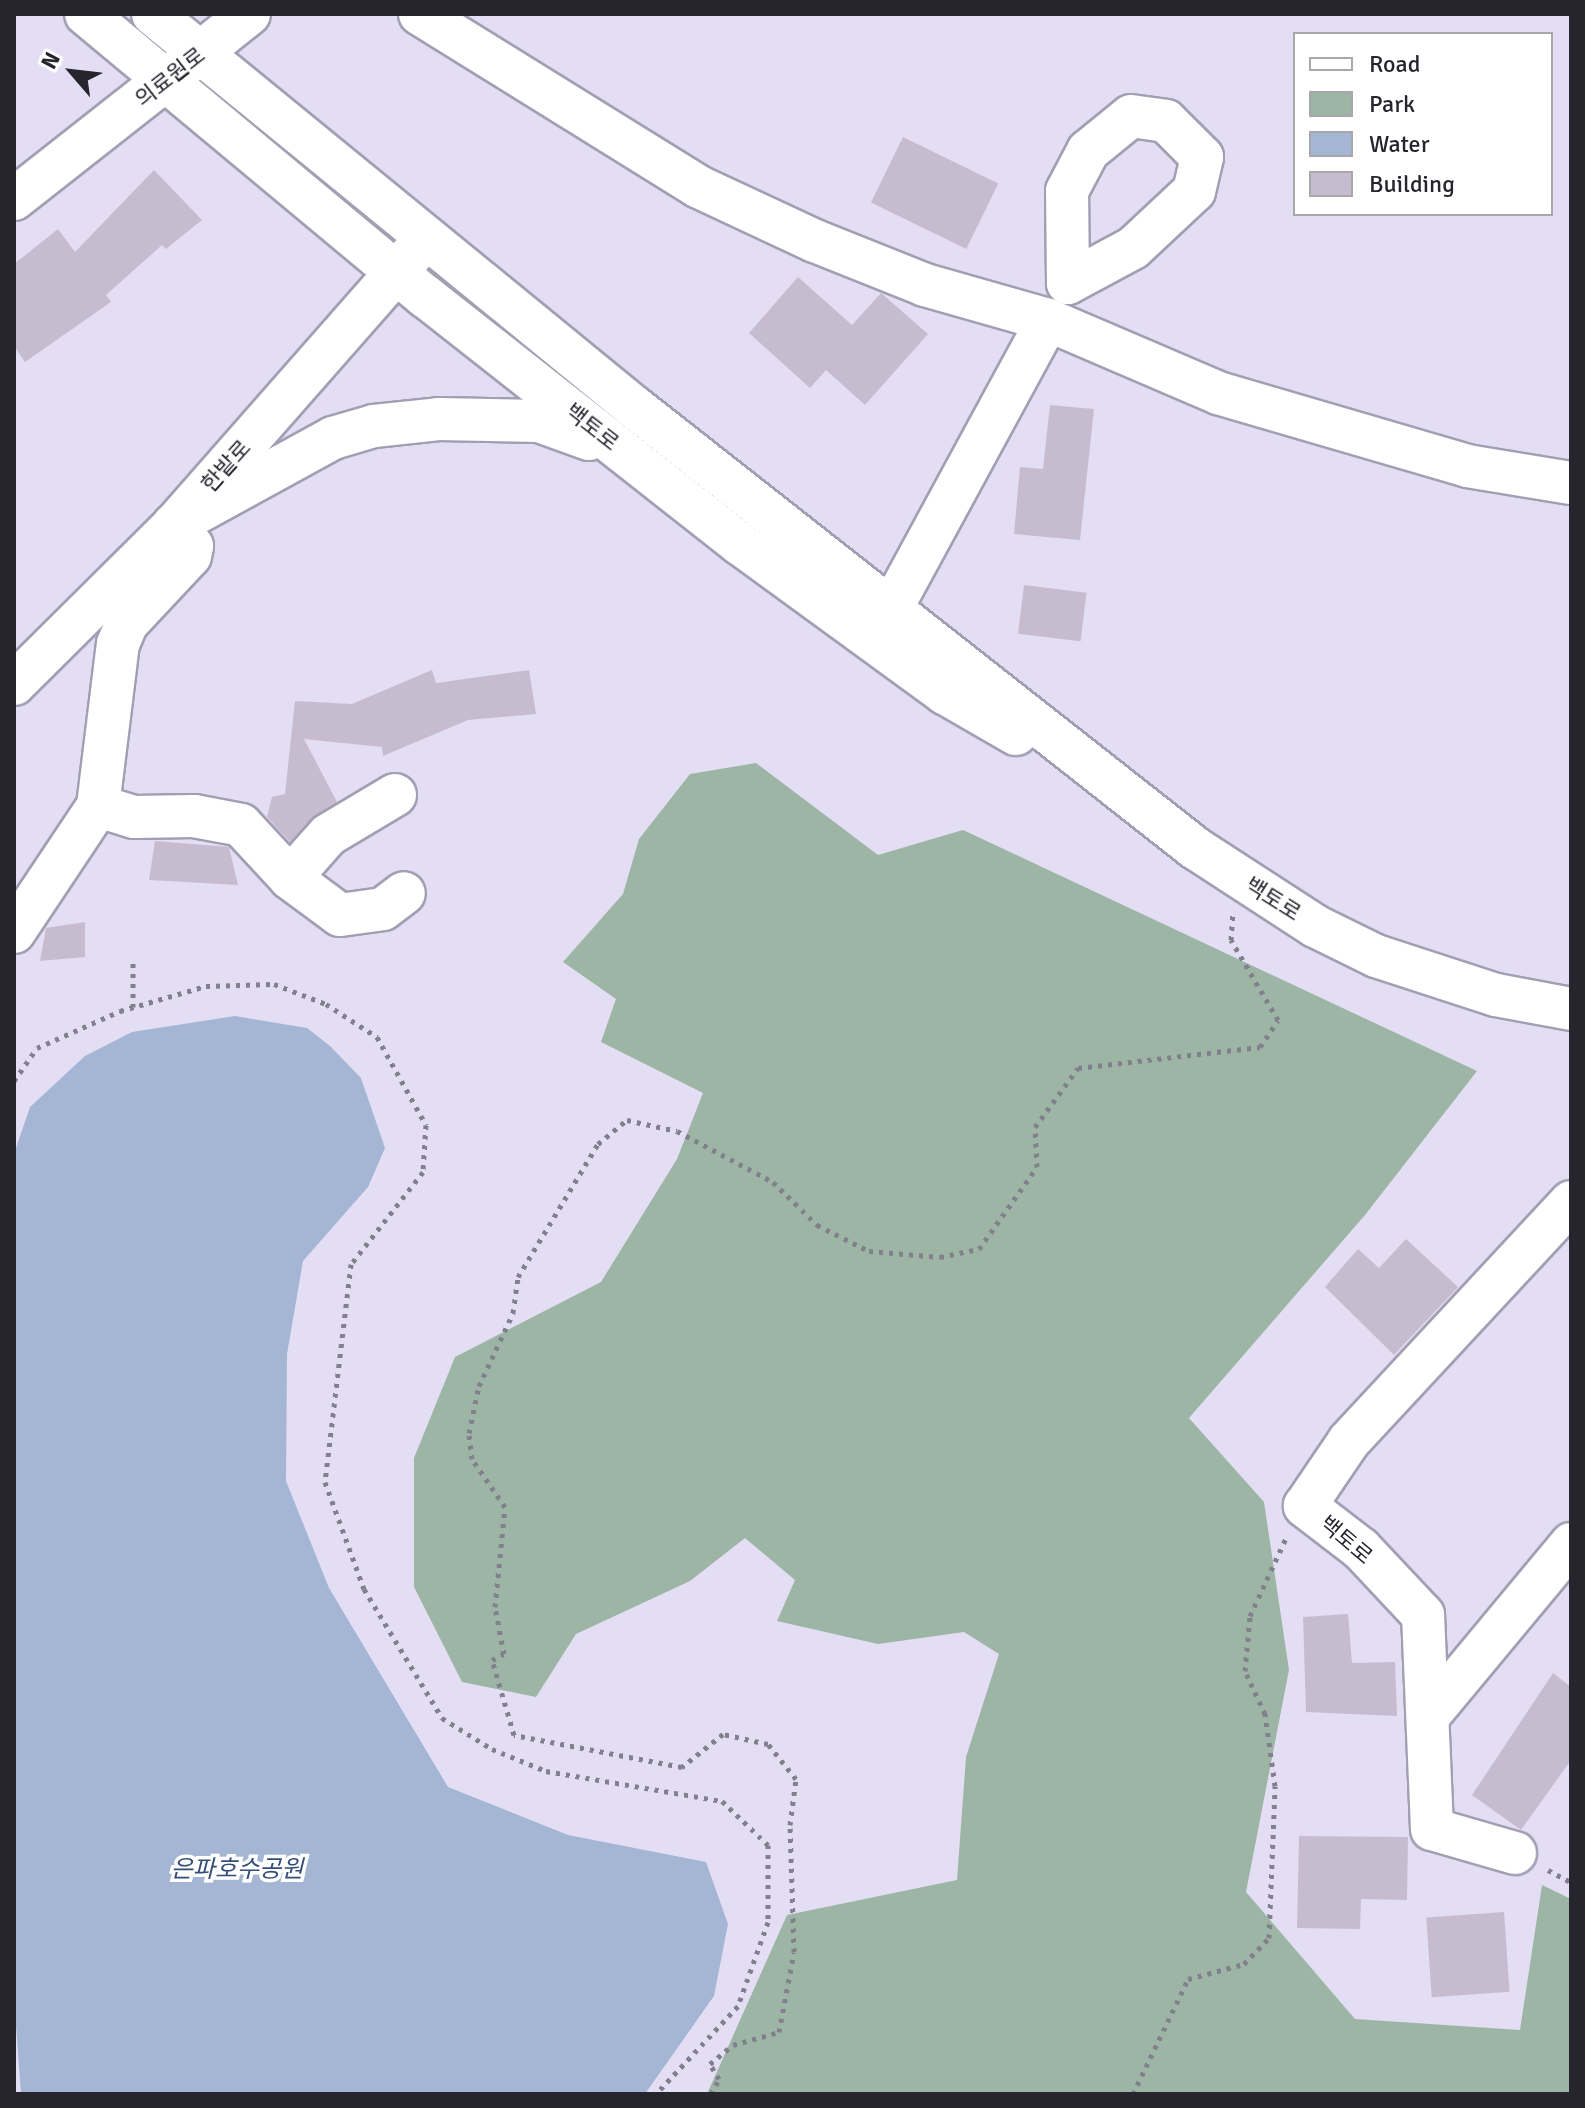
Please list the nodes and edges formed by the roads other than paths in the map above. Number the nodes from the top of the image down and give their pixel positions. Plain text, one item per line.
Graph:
1 (86, 14) edge
2 (153, 14) edge
3 (249, 14) edge
4 (420, 14) edge
5 (201, 53) junction
6 (167, 80) junction
7 (14, 199) edge
8 (427, 237) junction
9 (396, 272) junction
10 (1048, 320) junction
11 (643, 467) junction
12 (1571, 483) edge
13 (174, 525) junction
14 (883, 626) junction
15 (14, 684) edge
16 (395, 795) dead end
17 (98, 806) junction
18 (290, 878) junction
19 (404, 893) dead end
20 (14, 932) edge
21 (1571, 1009) edge
22 (1571, 1202) edge
23 (1571, 1544) edge
24 (1430, 1714) junction
25 (1515, 1853) dead end

1 - 6 street, 백토로
2 - 5 street, 백토로
3 - 5 street, 의료원로
4 - 10 street
5 - 6 street, 의료원로
5 - 8 street, 백토로
6 - 7 street, 의료원로
6 - 9 street, 백토로
8 - 9 street, 한밭로
8 - 14 street, 백토로
9 - 11 street, 백토로
9 - 13 street, 한밭로
10 - 12 street
10 - 14 street
11 - 13 street
11 - 14 street, 백토로
13 - 15 street, 한밭로
13 - 17 street
14 - 21 street, 백토로
16 - 18 street
17 - 18 street
17 - 20 street
18 - 19 street
22 - 24 street, 백토로
23 - 24 street
24 - 25 street, 백토로

